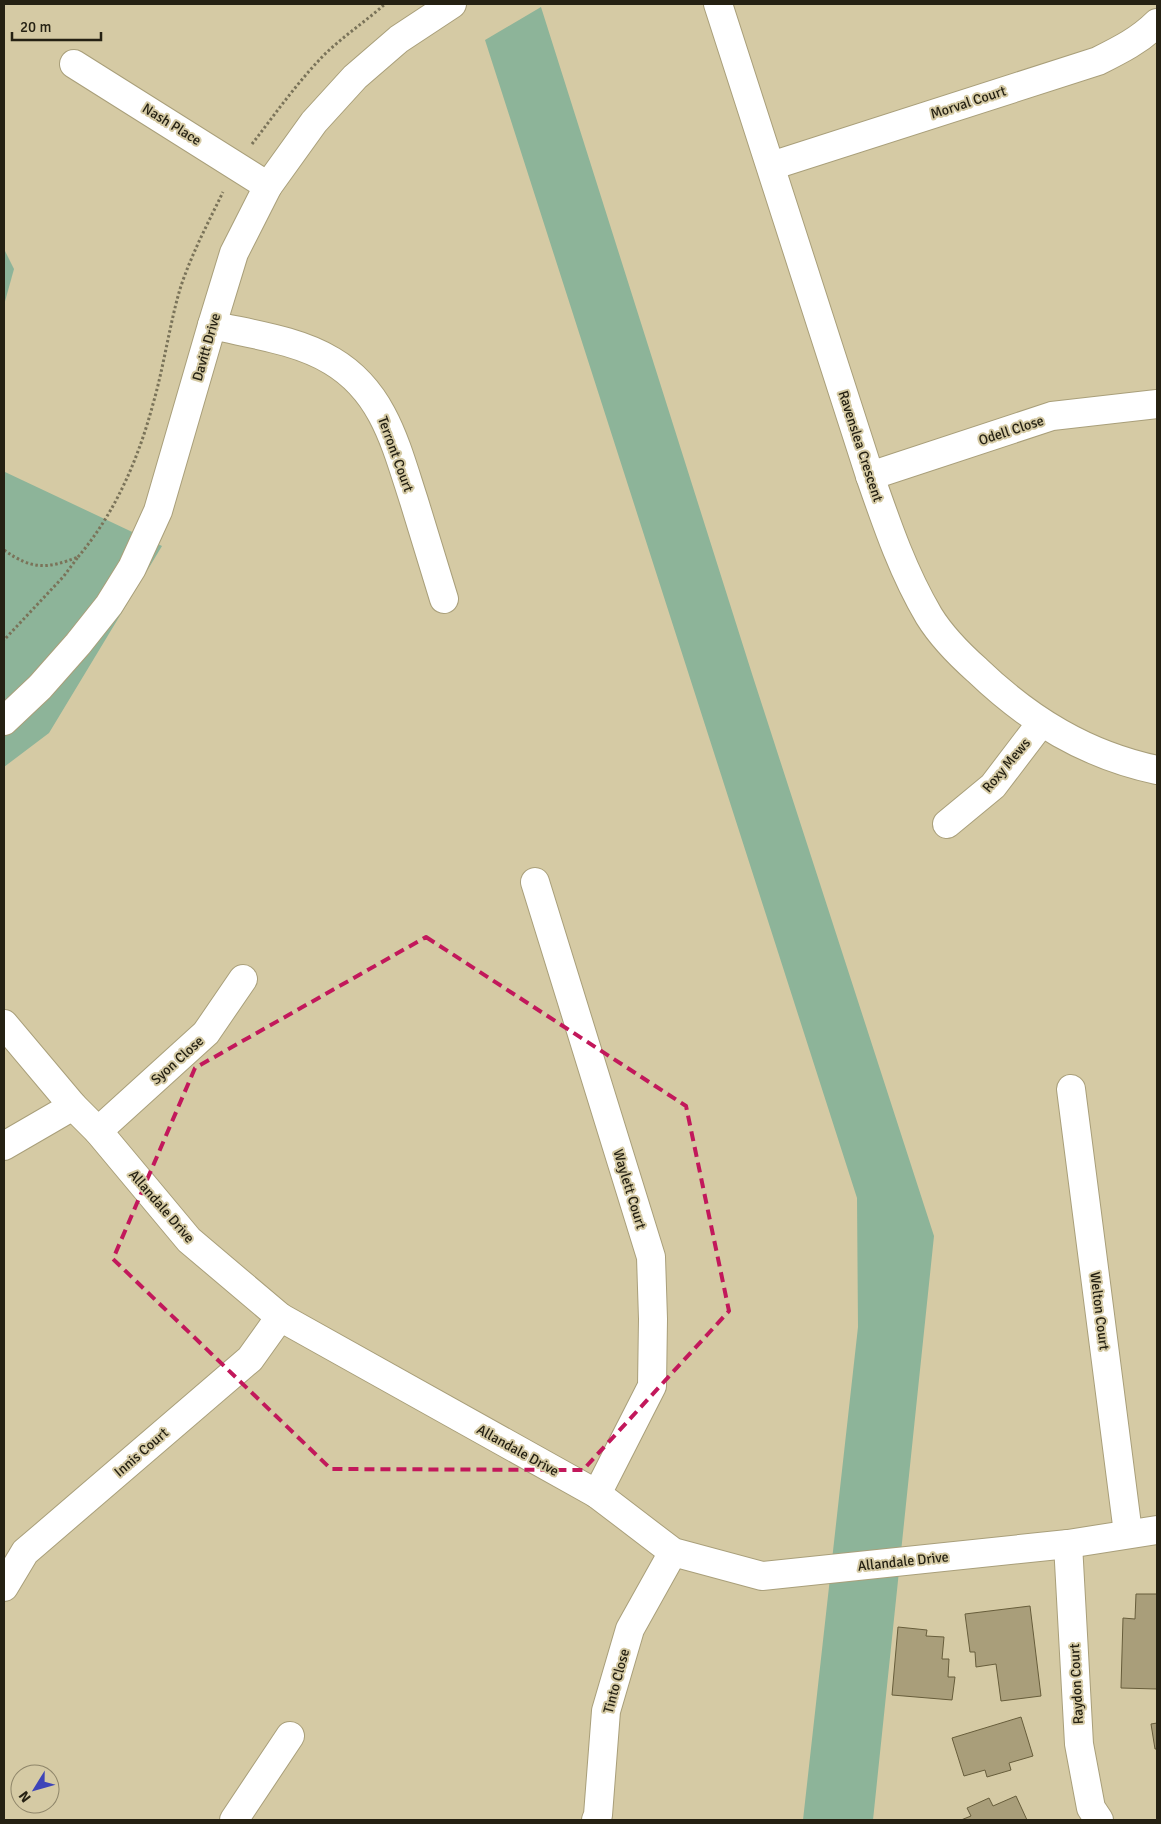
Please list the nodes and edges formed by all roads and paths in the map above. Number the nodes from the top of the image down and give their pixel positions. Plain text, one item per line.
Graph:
1 (385, 4) edge
2 (452, 4) edge
3 (718, 4) edge
4 (371, 16) dead end
5 (1157, 23) edge
6 (74, 64) dead end
7 (771, 166) junction
8 (268, 186) junction
9 (212, 325) junction
10 (1157, 404) edge
11 (140, 446) dead end
12 (870, 476) junction
13 (4, 550) edge
14 (78, 558) junction
15 (444, 599) dead end
16 (4, 640) edge
17 (4, 721) edge
18 (1041, 723) junction
19 (1157, 770) edge
20 (947, 824) dead end
21 (535, 882) dead end
22 (243, 979) dead end
23 (4, 1024) edge
24 (1071, 1089) dead end
25 (73, 1106) junction
26 (98, 1131) junction
27 (4, 1146) edge
28 (280, 1317) junction
29 (597, 1494) junction
30 (1157, 1530) edge
31 (1128, 1533) junction
32 (1068, 1544) junction
33 (673, 1552) junction
34 (4, 1587) edge
35 (290, 1736) dead end
36 (234, 1820) edge
37 (596, 1820) edge
38 (1098, 1820) edge

1 - 4 path
2 - 8 street, Davitt Drive
3 - 7 street, Ravenslea Crescent
5 - 7 street, Morval Court
6 - 8 street, Nash Place
7 - 12 street, Ravenslea Crescent
8 - 9 street, Davitt Drive
9 - 15 street, Terront Court
9 - 17 street, Davitt Drive
10 - 12 street, Odell Close
11 - 14 path
12 - 18 street, Ravenslea Crescent
13 - 14 path
14 - 16 path
18 - 19 street, Ravenslea Crescent
18 - 20 street, Roxy Mews
21 - 29 street, Waylett Court
22 - 26 street, Syon Close
23 - 25 street, Allandale Drive
24 - 31 street, Welton Court
25 - 26 street, Allandale Drive
25 - 27 street
26 - 28 street, Allandale Drive
28 - 29 street, Allandale Drive
28 - 34 street, Innis Court
29 - 33 street, Allandale Drive
30 - 31 street, Allandale Drive
31 - 32 street, Allandale Drive
32 - 33 street, Allandale Drive
32 - 38 street, Raydon Court
33 - 37 street, Tinto Close
35 - 36 street

